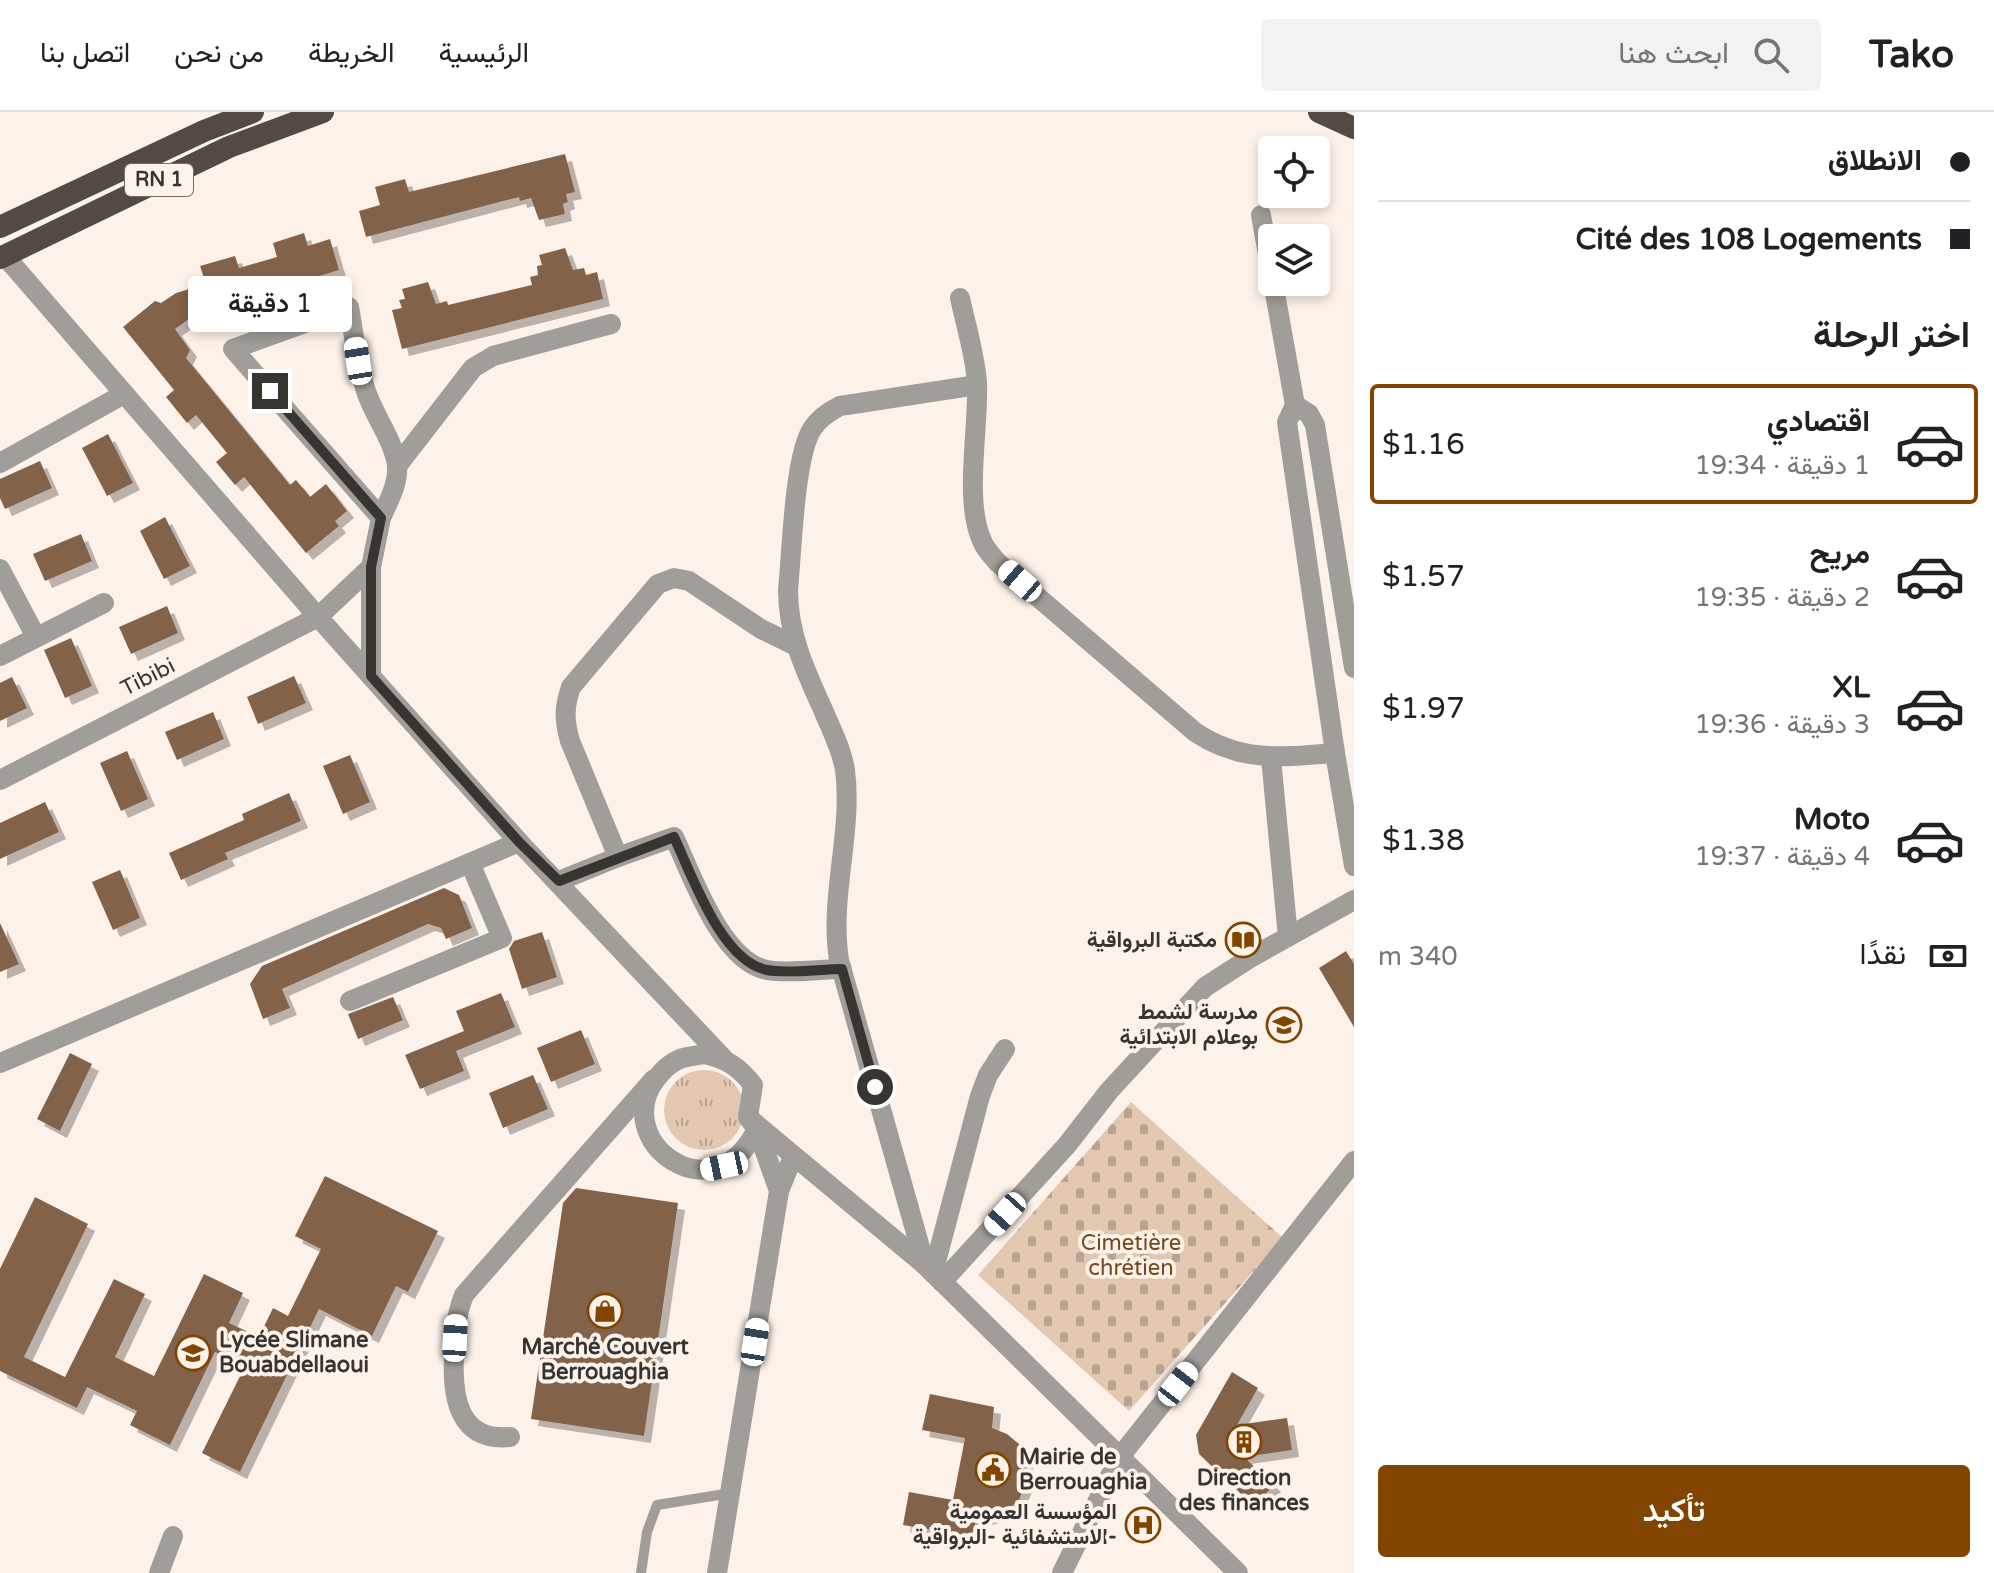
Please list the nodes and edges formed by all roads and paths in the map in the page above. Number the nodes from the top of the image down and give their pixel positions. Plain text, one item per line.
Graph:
1 (253, 112) edge
2 (323, 112) edge
3 (1319, 112) edge
4 (1354, 128) edge
5 (1261, 215) dead end
6 (1263, 224) edge
7 (0, 227) edge
8 (2, 256) edge
9 (1275, 296) edge
10 (960, 298) dead end
11 (611, 324) dead end
12 (977, 385) junction
13 (124, 394) junction
14 (1295, 405) junction
15 (0, 463) edge
16 (397, 466) junction
17 (381, 518) junction
18 (371, 567) junction
19 (0, 569) edge
20 (104, 603) dead end
21 (318, 617) junction
22 (36, 637) junction
23 (796, 646) junction
24 (0, 656) edge
25 (1354, 668) edge
26 (371, 676) junction
27 (1335, 753) junction
28 (1271, 758) junction
29 (0, 780) edge
30 (519, 842) junction
31 (618, 857) junction
32 (470, 863) junction
33 (1354, 866) edge
34 (559, 881) junction
35 (1354, 900) edge
36 (1288, 937) junction
37 (842, 969) junction
38 (350, 1001) dead end
39 (1005, 1049) dead end
40 (724, 1059) junction
41 (0, 1063) edge
42 (663, 1070) junction
43 (753, 1123) junction
44 (1354, 1161) edge
45 (802, 1163) junction
46 (779, 1191) junction
47 (933, 1273) junction
48 (510, 1437) dead end
49 (1119, 1458) junction
50 (731, 1493) junction
51 (173, 1536) dead end
52 (159, 1573) edge
53 (641, 1573) edge
54 (717, 1573) edge
55 (1062, 1573) edge
56 (1238, 1573) edge

1 - 7 highway, RN 1
2 - 8 highway, RN 1
3 - 4 highway
5 - 6 street
8 - 13 street
9 - 14 street
10 - 12 street
11 - 16 street
12 - 23 street
12 - 28 street
13 - 15 street
13 - 21 street
14 - 25 street
14 - 27 street
16 - 17 street
16 - 17 street
17 - 18 street
18 - 21 street, Tibibi
18 - 26 street
19 - 22 street
20 - 22 street
21 - 26 street
21 - 29 street, Tibibi
22 - 24 street
23 - 31 street
23 - 37 street
26 - 30 street
27 - 28 street
27 - 33 street
28 - 36 street
30 - 32 street
30 - 34 street
31 - 34 street
31 - 37 street
32 - 38 street
32 - 41 street
34 - 40 street
35 - 36 street
36 - 47 street
37 - 47 street
39 - 47 street
40 - 42 street
40 - 43 street
42 - 43 street
42 - 48 street
43 - 45 street
43 - 46 street
44 - 49 street
45 - 46 street
45 - 47 street
46 - 50 street
47 - 49 street
49 - 55 street
49 - 56 street
50 - 53 lane
50 - 54 street
51 - 52 street

